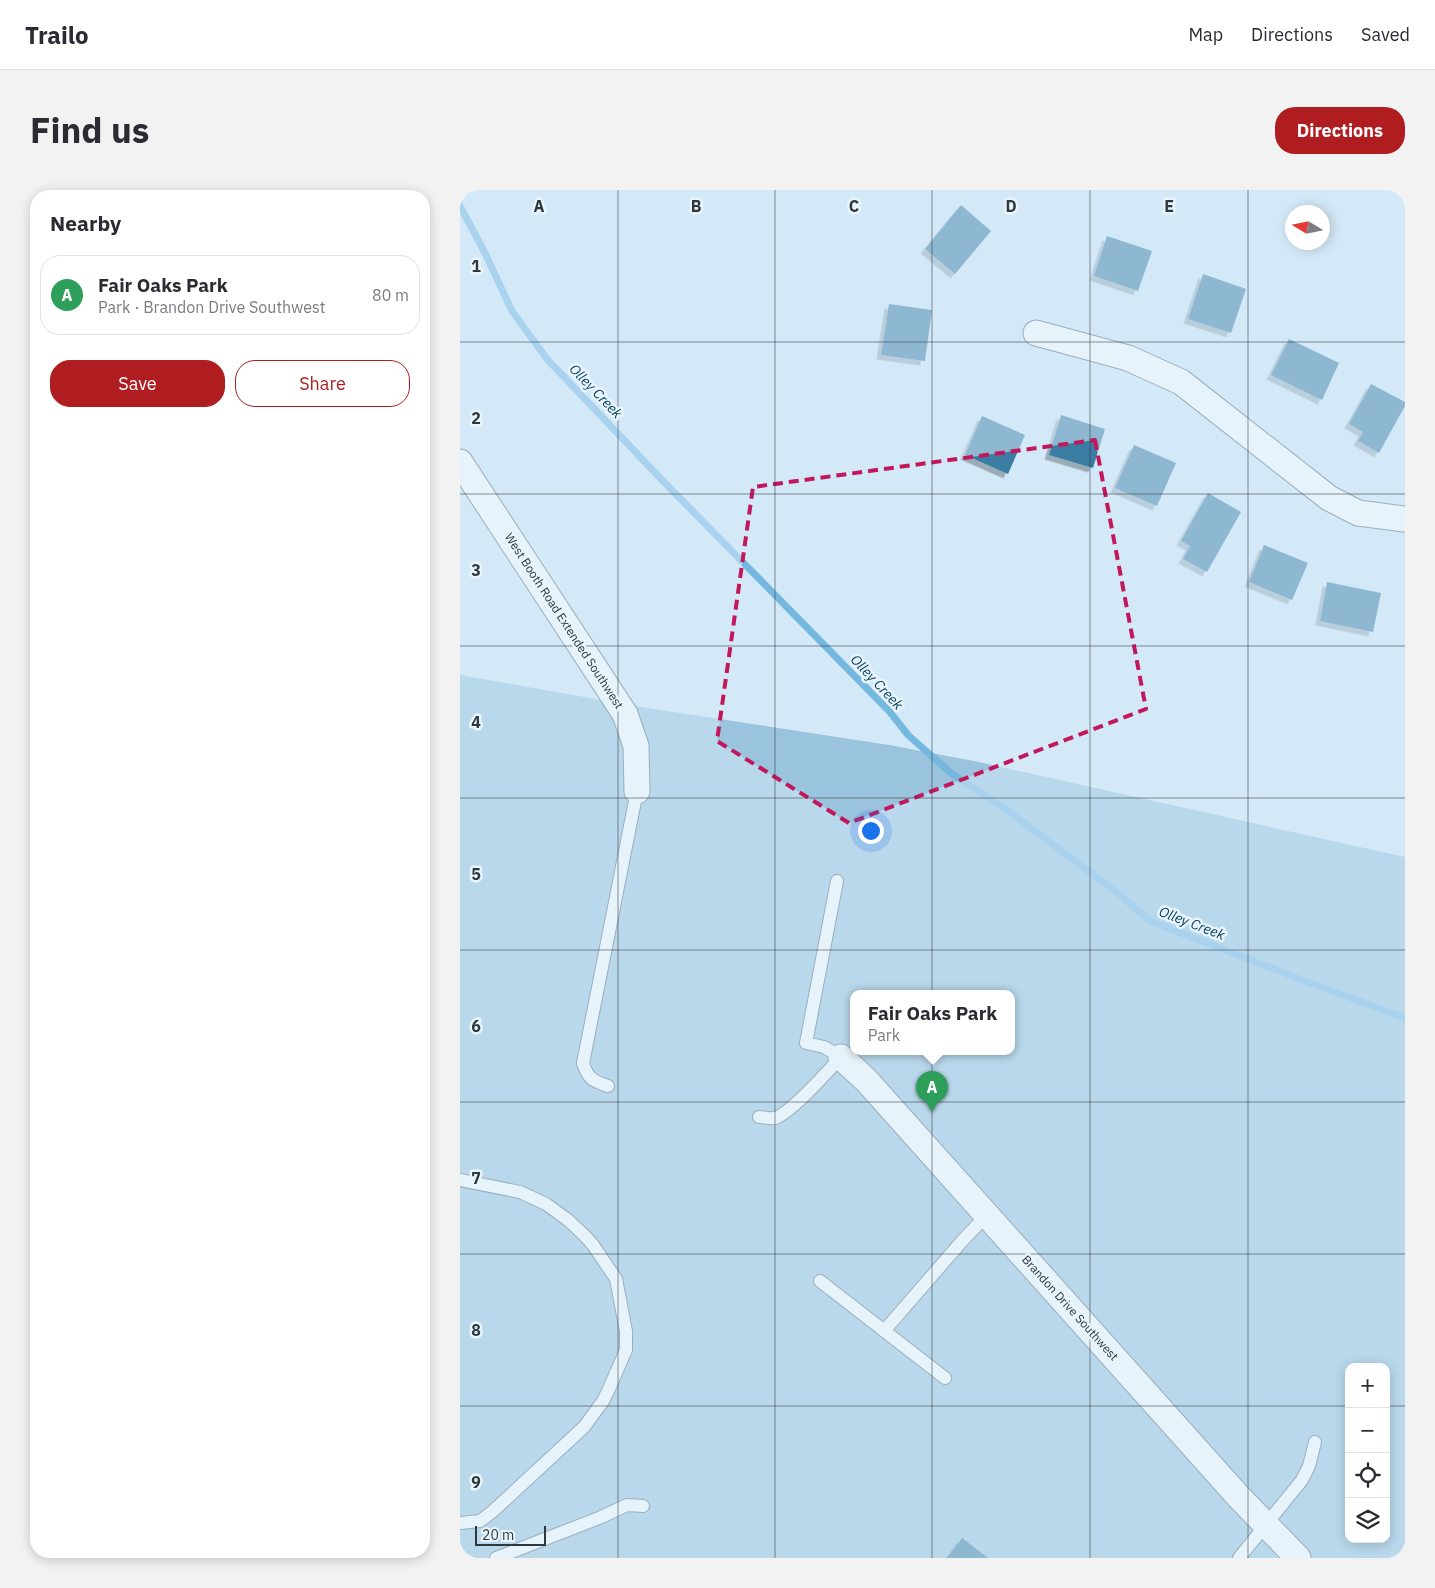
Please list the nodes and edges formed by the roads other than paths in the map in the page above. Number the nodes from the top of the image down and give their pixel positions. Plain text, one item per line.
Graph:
1 (1036, 333) dead end
2 (460, 462) edge
3 (1405, 519) edge
4 (637, 791) joint
5 (837, 881) dead end
6 (841, 1057) junction
7 (608, 1086) dead end
8 (759, 1117) dead end
9 (460, 1180) edge
10 (987, 1215) junction
11 (820, 1281) dead end
12 (884, 1330) junction
13 (945, 1378) dead end
14 (1315, 1442) dead end
15 (643, 1506) dead end
16 (460, 1523) edge
17 (1266, 1526) junction
18 (496, 1558) edge
19 (1239, 1558) edge
20 (1298, 1558) edge

1 - 3 street
2 - 4 street, West Booth Road Extended Southwest
4 - 7 lane
5 - 6 lane
6 - 8 lane
6 - 10 street, Brandon Drive Southwest
9 - 16 lane
10 - 12 lane
10 - 17 street, Brandon Drive Southwest
11 - 12 lane
12 - 13 lane
14 - 17 lane
15 - 18 lane
17 - 19 lane
17 - 20 street, Brandon Drive Southwest

